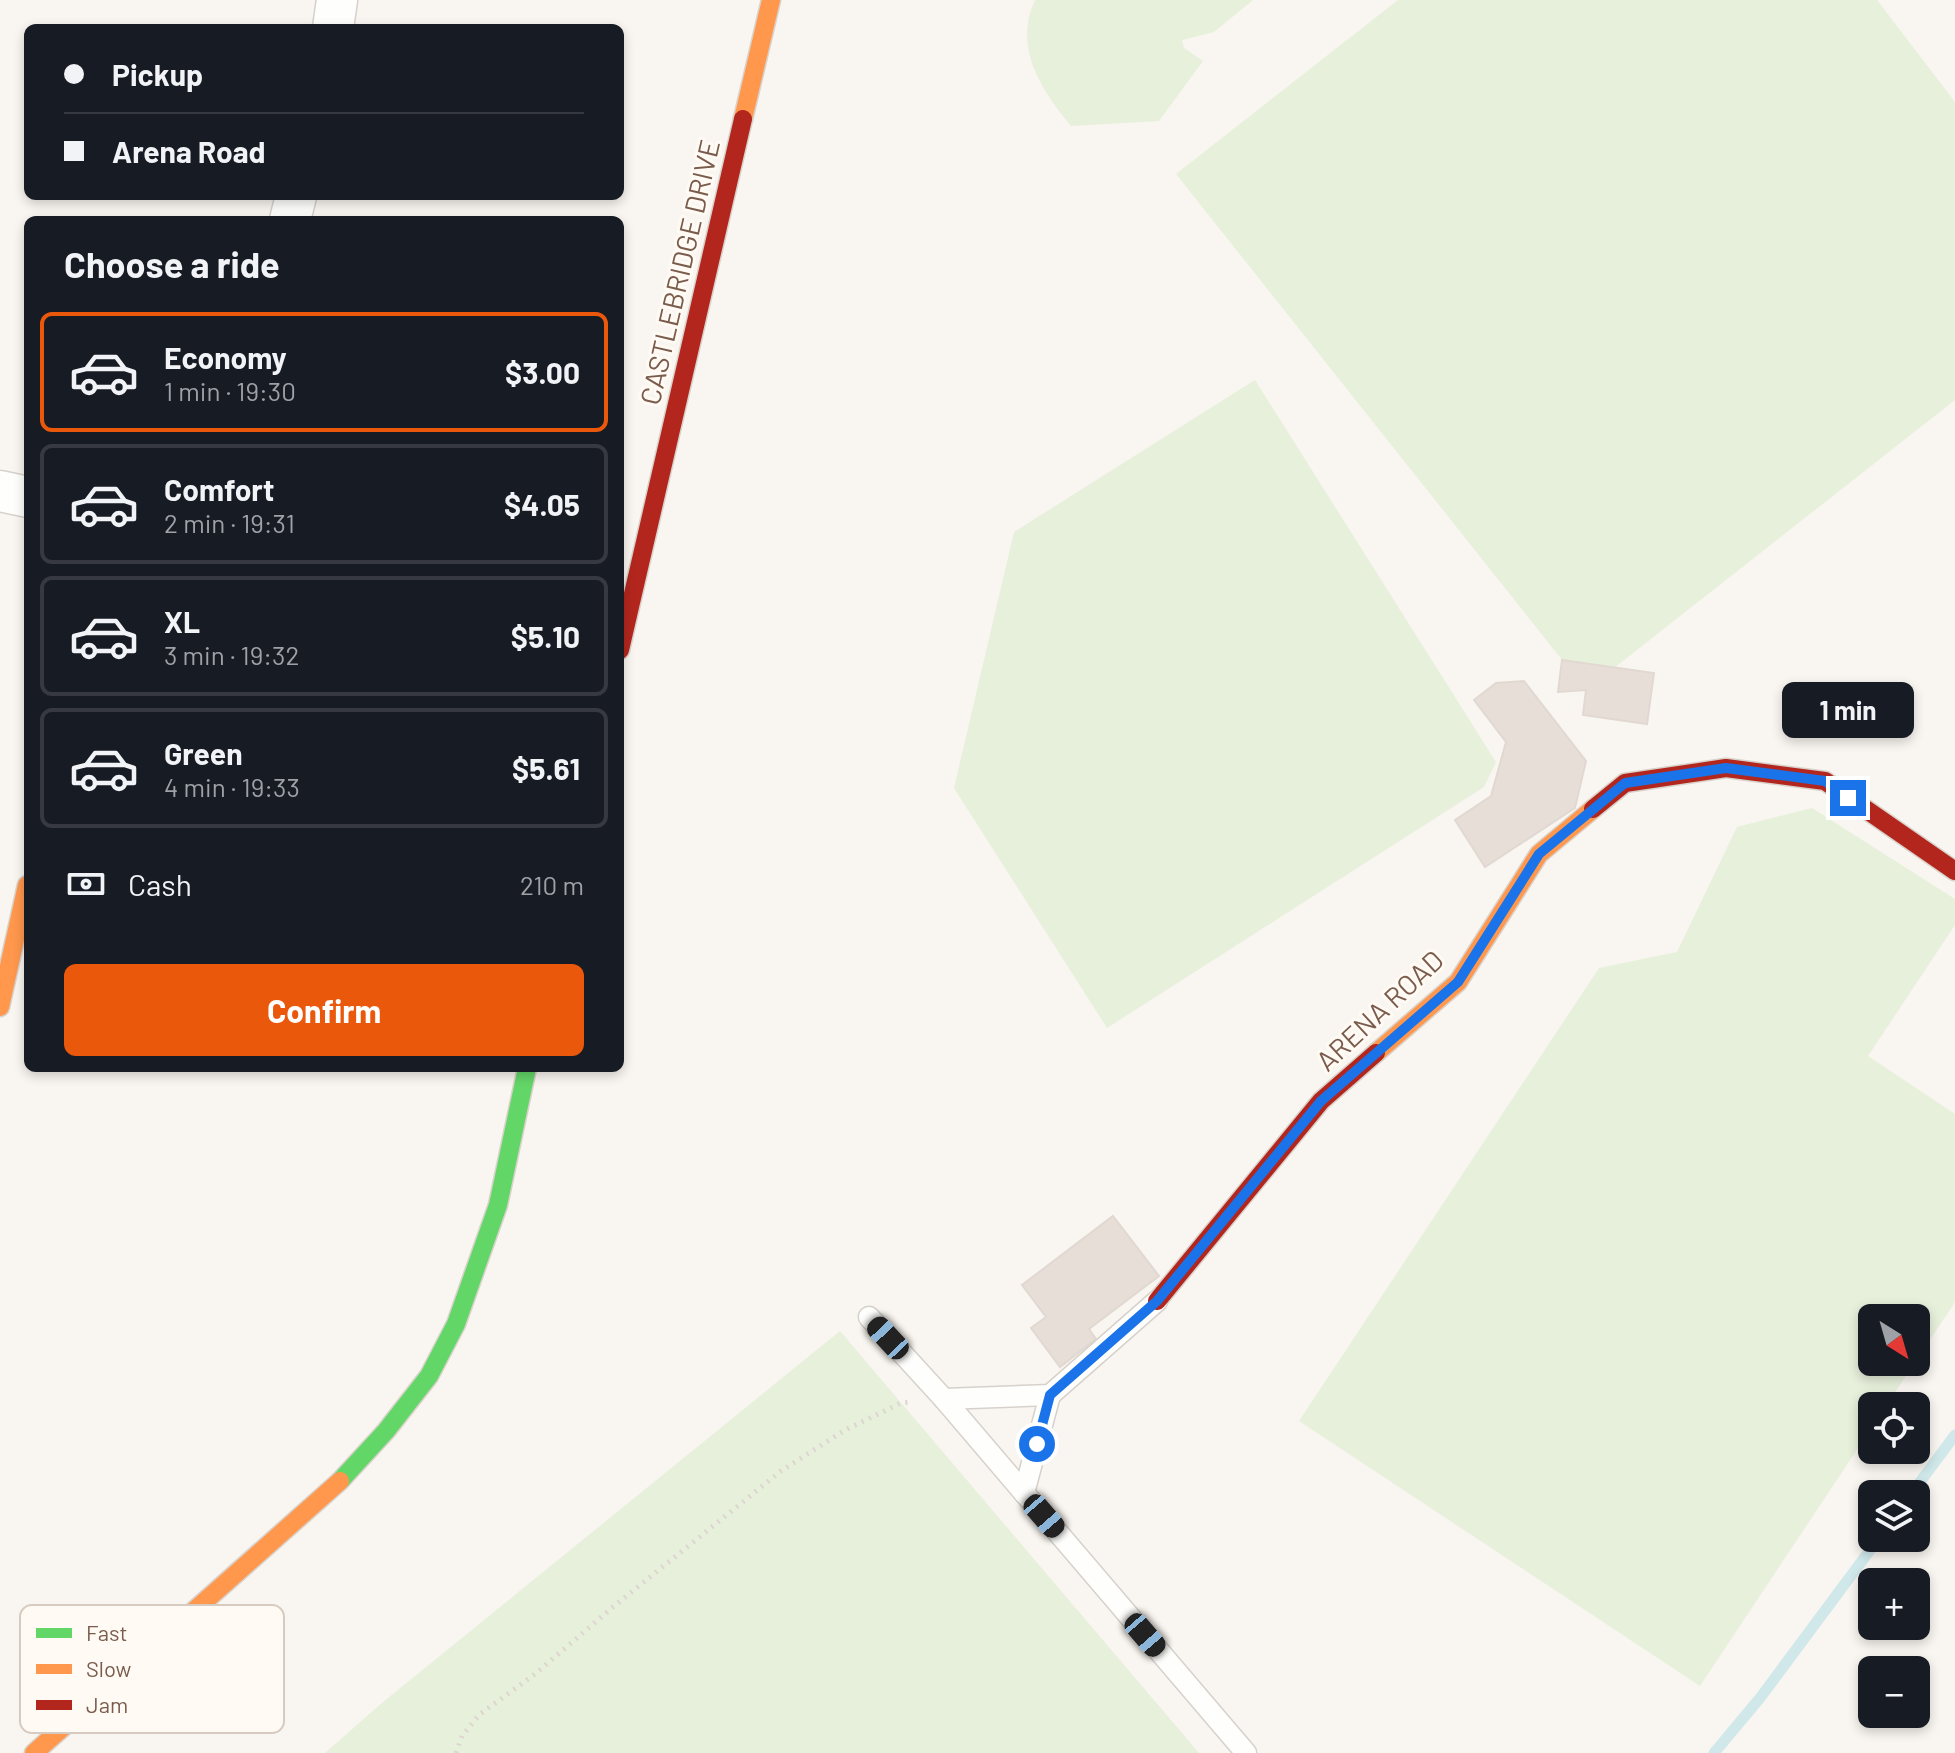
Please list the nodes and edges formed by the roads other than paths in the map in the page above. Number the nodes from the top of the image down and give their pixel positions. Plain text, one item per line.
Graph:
1 (337, 0) edge
2 (771, 0) edge
3 (334, 24) edge
4 (0, 491) edge
5 (24, 496) edge
6 (625, 602) edge
7 (1955, 871) edge
8 (0, 881) edge
9 (24, 885) edge
10 (24, 903) edge
11 (0, 1007) edge
12 (526, 1072) edge
13 (1157, 1301) joint
14 (869, 1317) dead end
15 (1050, 1395) junction
16 (944, 1399) junction
17 (1024, 1493) junction
18 (200, 1605) edge
19 (56, 1733) edge
20 (34, 1753) edge
21 (1246, 1753) edge

1 - 3 street
2 - 6 street, CASTLEBRIDGE DRIVE
4 - 5 street
7 - 13 street, ARENA ROAD
8 - 9 street
10 - 11 street
12 - 18 street
13 - 15 lane
14 - 16 lane
15 - 16 lane
15 - 17 lane
16 - 17 lane
17 - 21 lane
19 - 20 street

